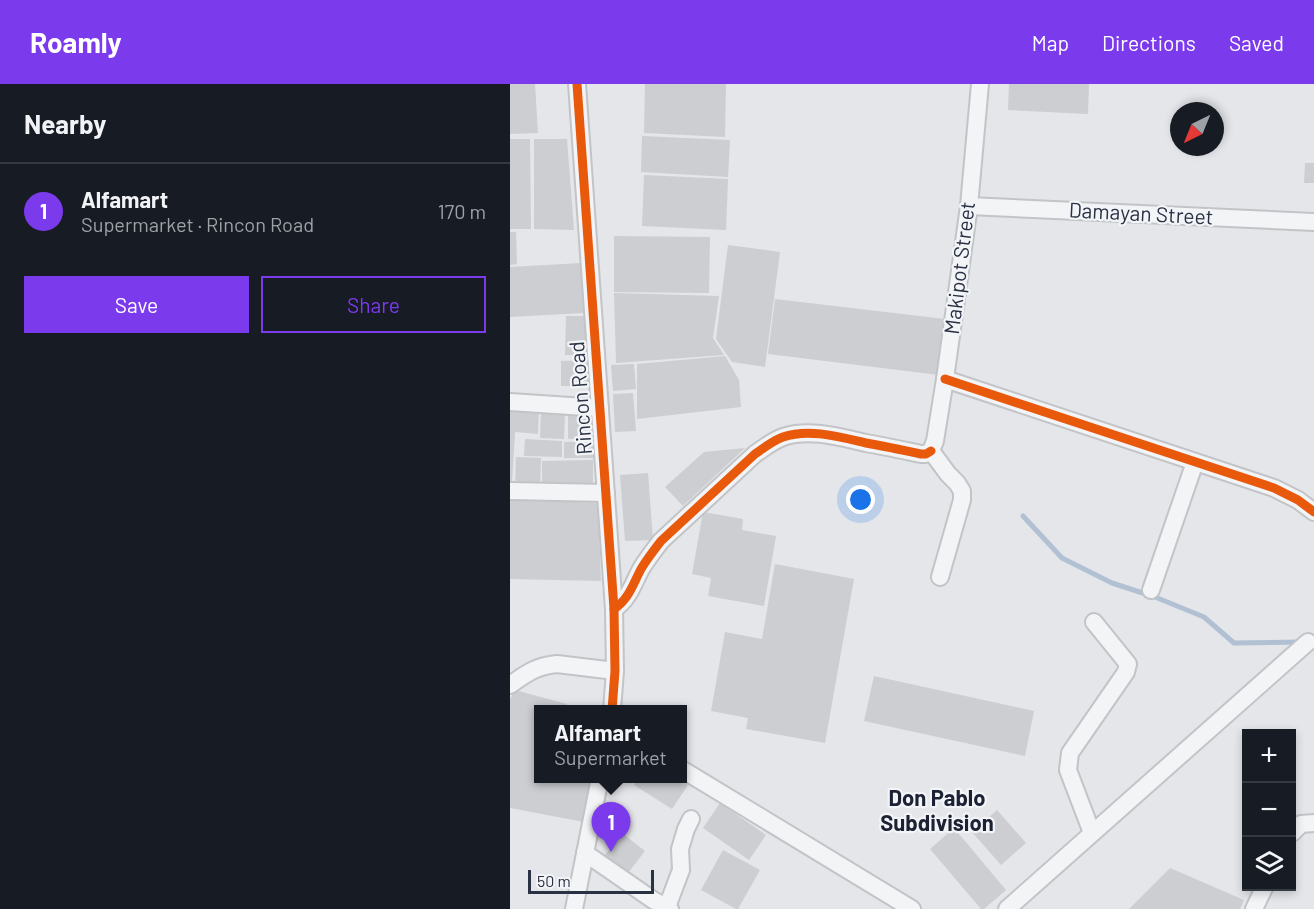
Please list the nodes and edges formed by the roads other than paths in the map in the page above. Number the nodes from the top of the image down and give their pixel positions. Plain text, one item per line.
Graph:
1 (577, 84) edge
2 (980, 84) edge
3 (969, 206) junction
4 (1314, 222) edge
5 (945, 380) junction
6 (510, 402) edge
7 (600, 408) junction
8 (931, 451) junction
9 (1195, 462) junction
10 (510, 491) edge
11 (606, 493) junction
12 (1314, 512) edge
13 (940, 577) dead end
14 (1151, 590) dead end
15 (614, 609) junction
16 (1094, 622) dead end
17 (1308, 642) dead end
18 (615, 671) junction
19 (510, 685) edge
20 (612, 705) edge
21 (687, 772) edge
22 (599, 783) edge
23 (691, 819) dead end
24 (1092, 833) junction
25 (585, 853) junction
26 (1263, 891) edge
27 (668, 908) edge
28 (574, 909) edge
29 (912, 909) edge
30 (1007, 909) edge
31 (1254, 909) edge

1 - 7 street, Rincon Road
2 - 3 street, Makipot Street
3 - 4 street, Damayan Street
3 - 5 street, Makipot Street
5 - 8 street, Makipot Street
5 - 9 street
6 - 7 street
7 - 11 street, Rincon Road
8 - 13 street
8 - 15 street
9 - 12 street
9 - 14 street
10 - 11 street
11 - 15 street, Rincon Road
15 - 18 street, Rincon Road
16 - 24 street
17 - 24 street
18 - 19 street
18 - 20 street, Rincon Road
21 - 29 street
22 - 25 street
23 - 27 street
24 - 30 street
25 - 27 street
25 - 28 street
26 - 31 street

